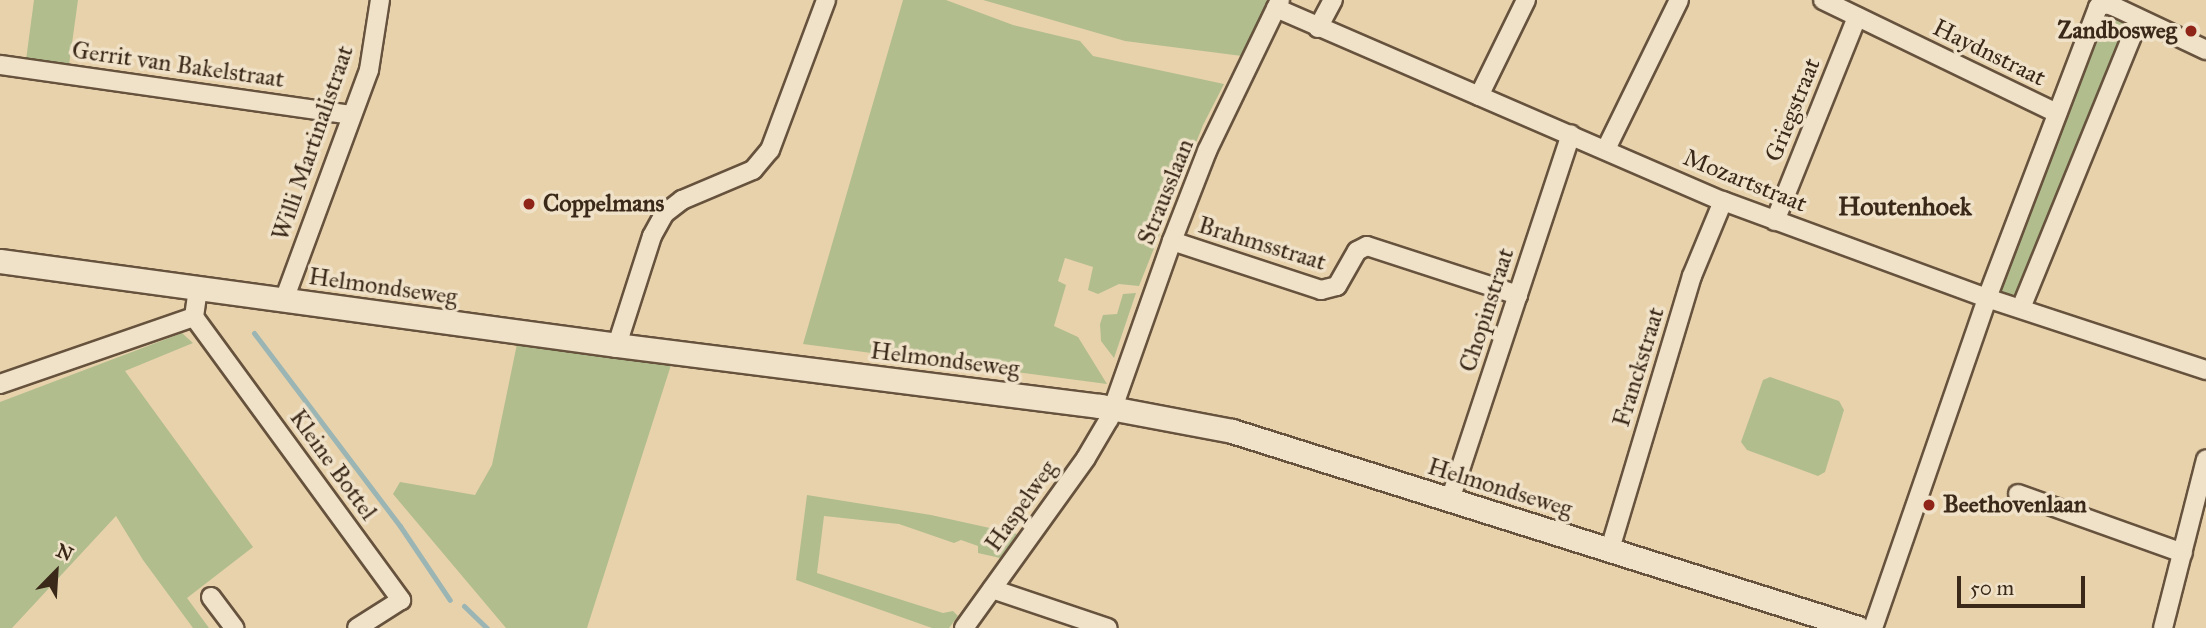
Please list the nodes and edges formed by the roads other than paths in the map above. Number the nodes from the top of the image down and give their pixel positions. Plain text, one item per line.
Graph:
1 (380, 0) edge
2 (826, 0) edge
3 (1333, 0) edge
4 (1526, 0) edge
5 (1679, 0) edge
6 (1823, 0) edge
7 (1278, 4) edge
8 (2116, 4) edge
9 (1857, 17) junction
10 (2138, 19) junction
11 (1318, 28) junction
12 (2206, 50) edge
13 (0, 65) edge
14 (1479, 96) junction
15 (2057, 113) junction
16 (350, 115) junction
17 (1571, 135) junction
18 (1606, 149) junction
19 (1723, 201) junction
20 (1775, 221) junction
21 (1172, 241) junction
22 (0, 261) edge
23 (198, 288) junction
24 (1518, 295) junction
25 (1987, 298) junction
26 (284, 300) junction
27 (2021, 309) junction
28 (194, 317) junction
29 (617, 345) junction
30 (2206, 370) edge
31 (0, 384) edge
32 (1112, 408) junction
33 (2206, 458) edge
34 (2018, 494) dead end
35 (1450, 500) junction
36 (1610, 549) junction
37 (2183, 553) junction
38 (992, 589) junction
39 (211, 597) dead end
40 (234, 628) edge
41 (357, 628) edge
42 (964, 628) edge
43 (1108, 628) edge
44 (1858, 628) edge
45 (1874, 628) edge
46 (2163, 628) edge

1 - 16 street, Willi Martinalistraat
2 - 29 street
3 - 11 street
4 - 14 street
5 - 18 street
6 - 9 street, Haydnstraat
7 - 11 street, Mozartstraat
7 - 21 street, Strausslaan
8 - 10 street
8 - 15 street
9 - 15 street, Haydnstraat
9 - 20 street, Griegstraat
10 - 12 street
10 - 27 street
11 - 14 street, Mozartstraat
13 - 16 street, Gerrit van Bakelstraat
14 - 17 street, Mozartstraat
15 - 25 street
16 - 26 street, Willi Martinalistraat
17 - 18 street, Mozartstraat
17 - 24 street, Chopinstraat
18 - 19 street, Mozartstraat
19 - 20 street, Mozartstraat
19 - 36 street, Franckstraat
20 - 25 street, Mozartstraat
21 - 24 street, Brahmsstraat
21 - 32 street, Strausslaan
22 - 23 street, Helmondseweg
23 - 26 street, Helmondseweg
23 - 28 street
24 - 35 street, Chopinstraat
25 - 27 street, Mozartstraat
25 - 45 street
26 - 29 street, Helmondseweg
27 - 30 street, Mozartstraat
28 - 31 street
28 - 41 street, Kleine Bottel
29 - 32 street, Helmondseweg
32 - 35 street, Helmondseweg
32 - 38 street, Haspelweg
33 - 37 street
34 - 37 street
35 - 36 street, Helmondseweg
36 - 44 street, Helmondseweg
37 - 46 street
38 - 42 street, Haspelweg
38 - 43 street
39 - 40 street

